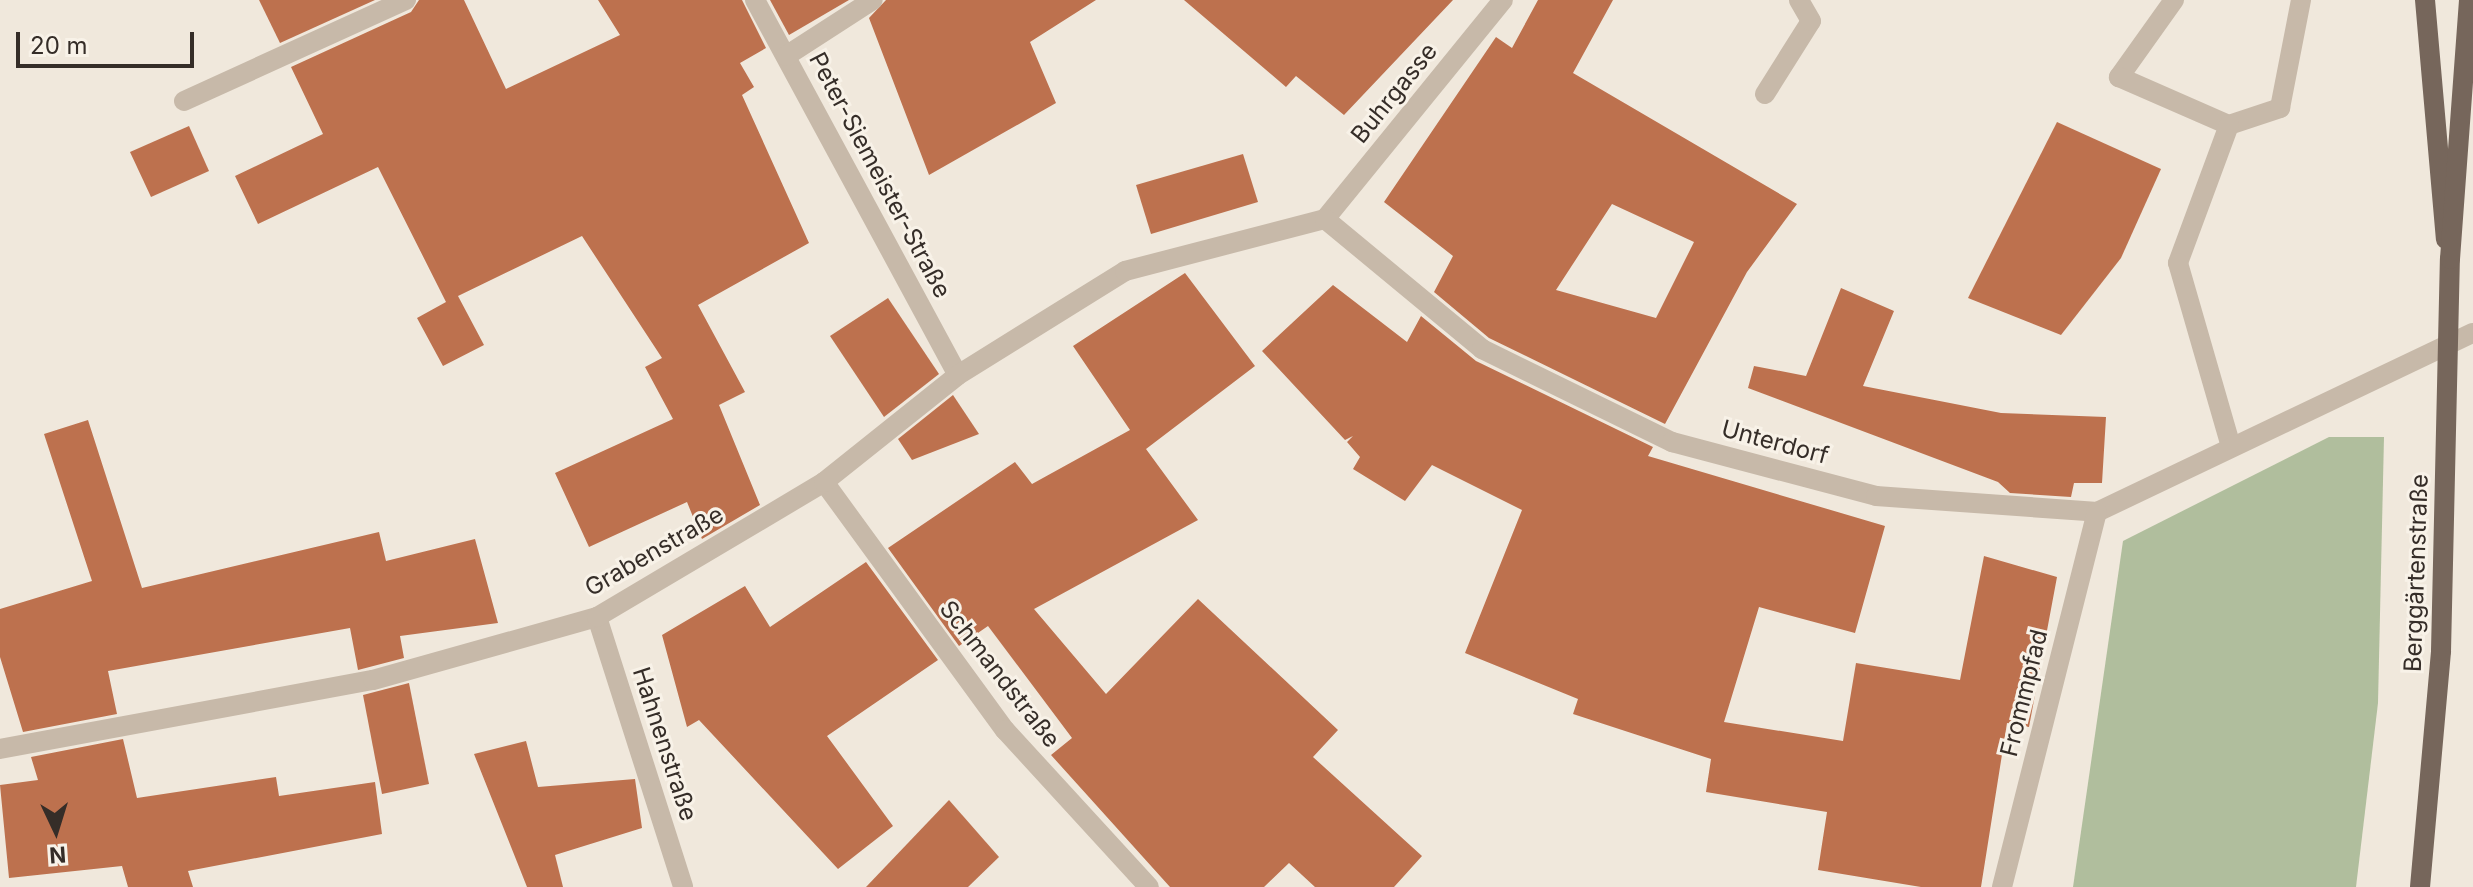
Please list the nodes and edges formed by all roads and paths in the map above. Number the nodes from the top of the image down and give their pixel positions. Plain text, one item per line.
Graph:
1 (406, 0) edge
2 (755, 0) edge
3 (873, 0) edge
4 (1503, 0) edge
5 (1799, 0) edge
6 (2174, 0) edge
7 (2301, 0) edge
8 (2425, 0) edge
9 (2469, 0) edge
10 (786, 56) junction
11 (1765, 94) dead end
12 (184, 101) dead end
13 (2229, 125) junction
14 (1325, 219) junction
15 (2450, 259) junction
16 (2473, 333) edge
17 (2448, 346) junction
18 (958, 375) junction
19 (2230, 443) junction
20 (824, 482) junction
21 (2097, 512) junction
22 (597, 617) junction
23 (0, 749) edge
24 (683, 887) edge
25 (1149, 887) edge
26 (2002, 887) edge
27 (2420, 887) edge

1 - 12 street
2 - 10 street, Peter-Siemeister-Straße
3 - 10 street
4 - 14 street, Buhrgasse
5 - 11 street
6 - 13 street
7 - 13 street
8 - 15 main road, Berggärtenstraße
9 - 15 main road, Berggärtenstraße
10 - 18 street, Peter-Siemeister-Straße
13 - 19 street
14 - 18 street, Grabenstraße
14 - 21 street, Unterdorf
15 - 17 main road, Berggärtenstraße
16 - 17 street
17 - 19 street
17 - 27 main road, Berggärtenstraße
18 - 20 street, Grabenstraße
19 - 21 street
20 - 22 street, Grabenstraße
20 - 25 street, Schmandstraße
21 - 26 street, Frommpfad
22 - 23 street, Grabenstraße
22 - 24 street, Hahnenstraße

